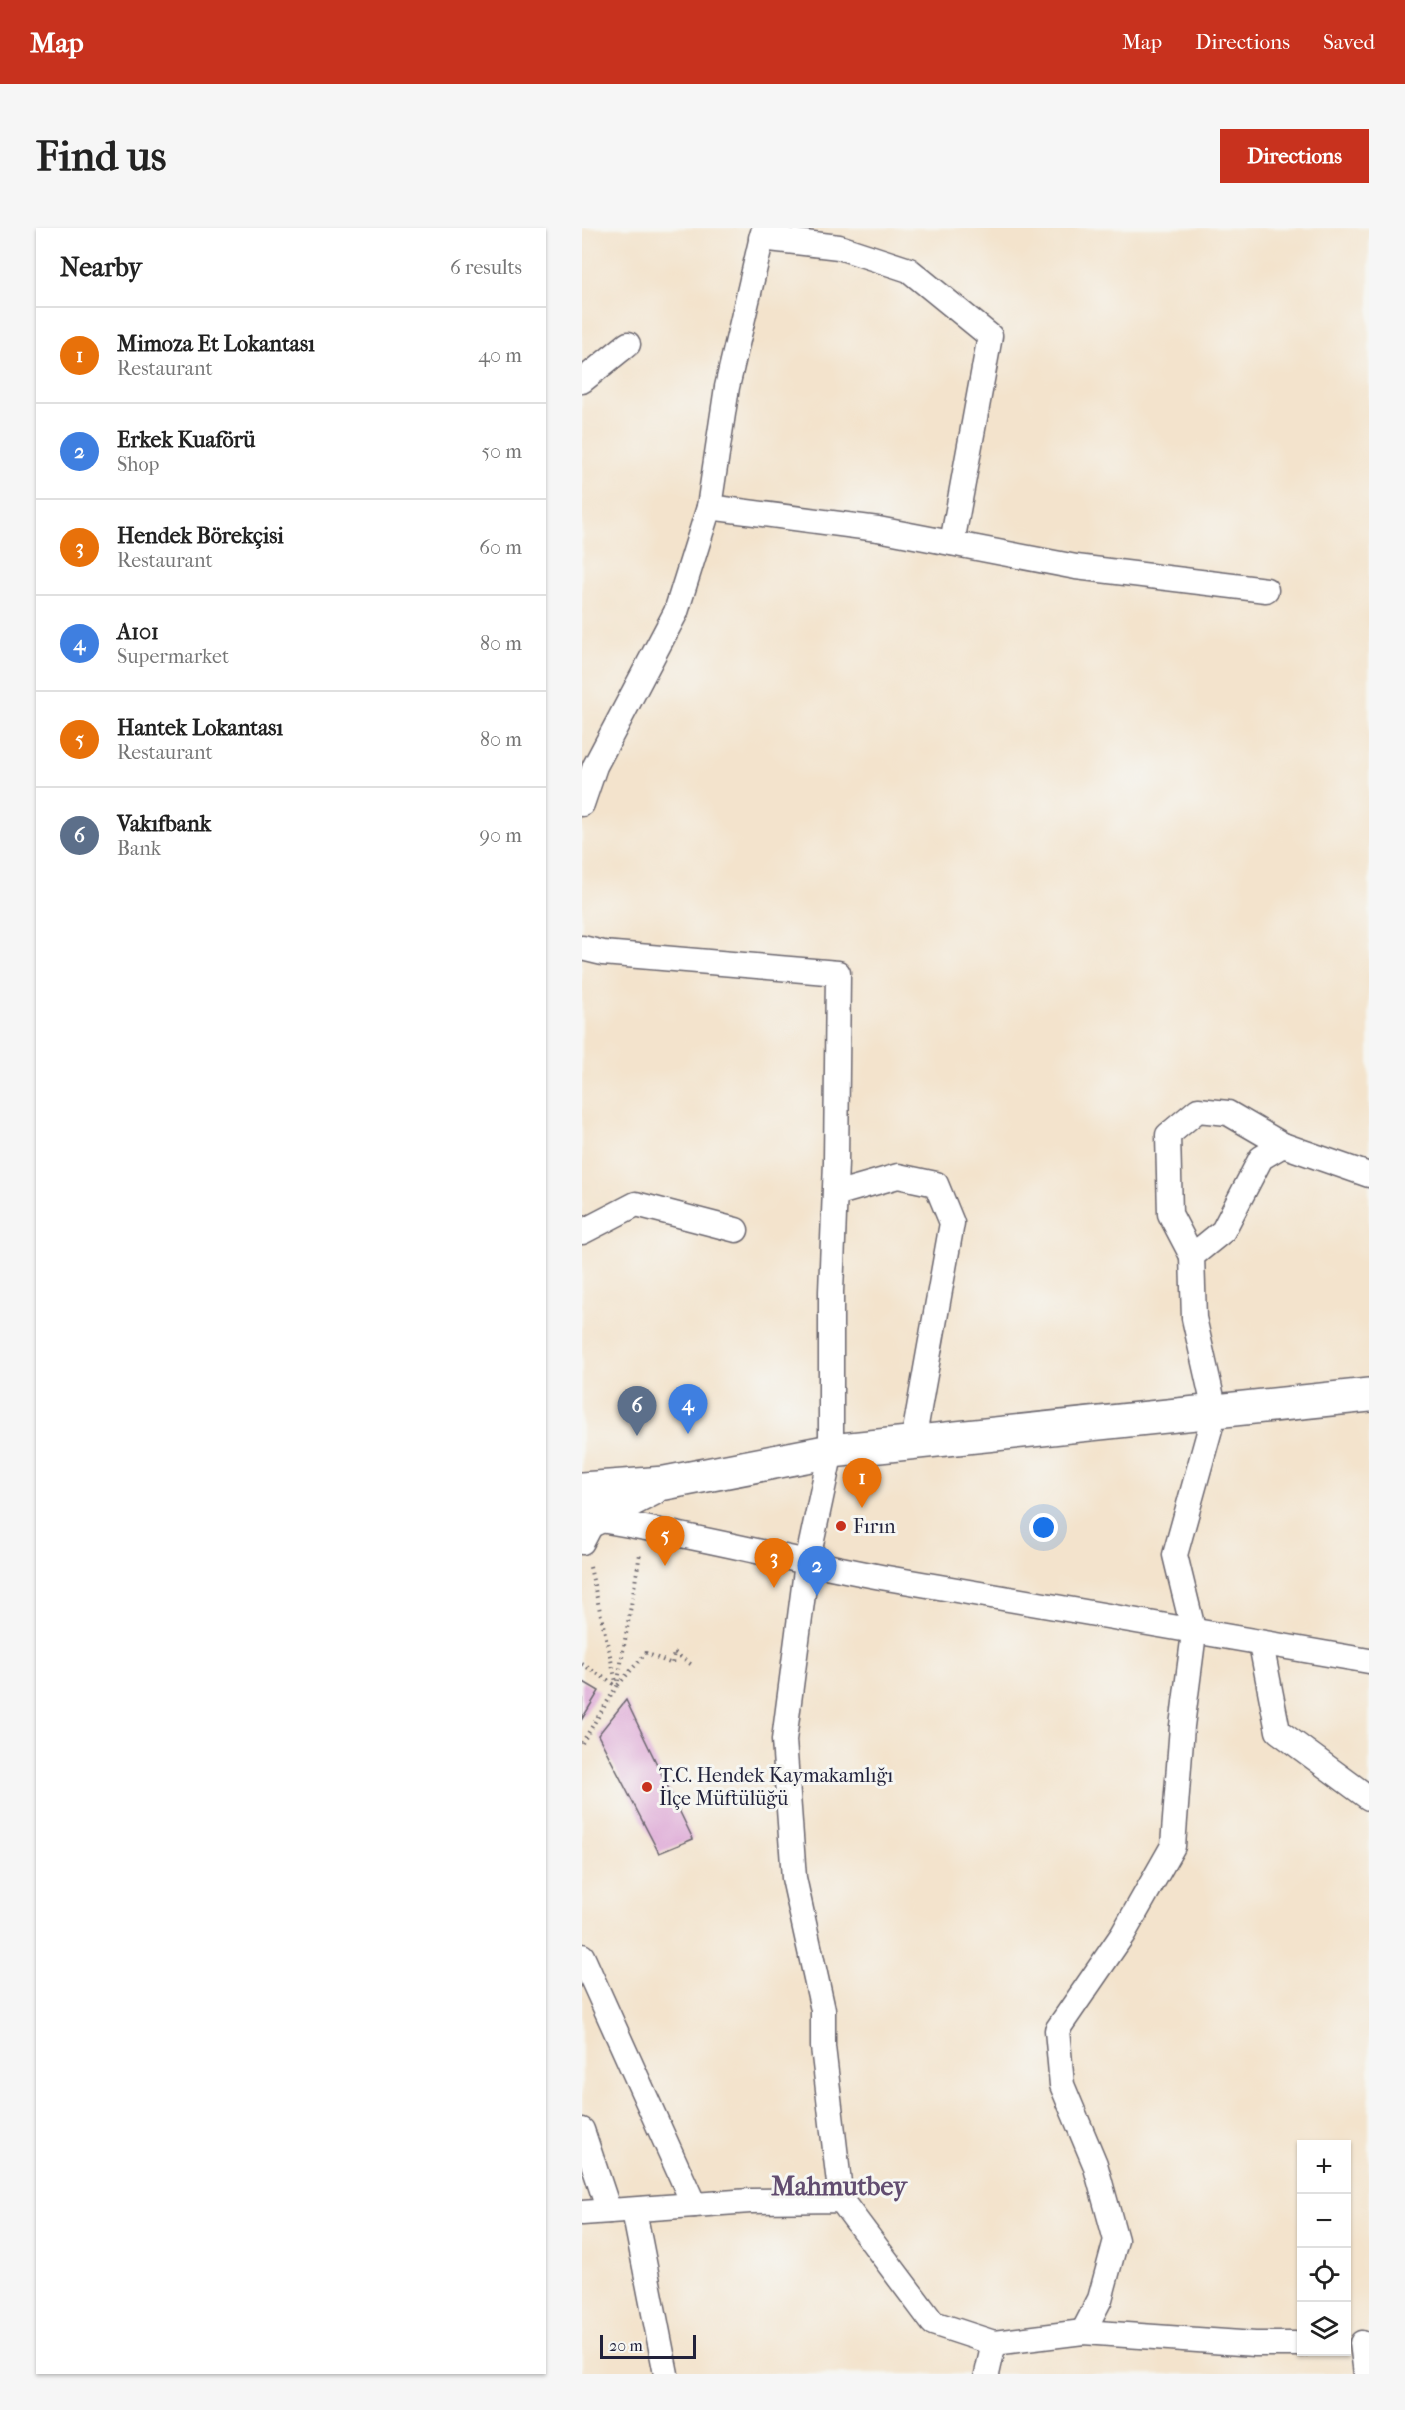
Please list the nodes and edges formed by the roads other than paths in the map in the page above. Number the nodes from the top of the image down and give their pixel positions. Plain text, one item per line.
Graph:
1 (763, 233) edge
2 (628, 344) dead end
3 (582, 381) edge
4 (709, 507) junction
5 (952, 543) junction
6 (1266, 590) dead end
7 (582, 804) edge
8 (582, 948) edge
9 (1283, 1145) junction
10 (1369, 1175) edge
11 (835, 1194) junction
12 (736, 1230) dead end
13 (582, 1232) edge
14 (1192, 1256) junction
15 (1369, 1395) edge
16 (1215, 1411) junction
17 (913, 1442) junction
18 (831, 1450) junction
19 (665, 1483) junction
20 (582, 1489) edge
21 (585, 1526) edge
22 (807, 1563) junction
23 (1194, 1633) junction
24 (1261, 1644) junction
25 (1369, 1661) edge
26 (1369, 1798) edge
27 (582, 1956) edge
28 (582, 2130) edge
29 (841, 2200) junction
30 (694, 2205) junction
31 (609, 2211) junction
32 (634, 2211) junction
33 (582, 2213) edge
34 (1083, 2332) junction
35 (994, 2343) junction
36 (1359, 2343) edge
37 (1297, 2344) edge
38 (666, 2374) edge
39 (987, 2374) edge
40 (1365, 2374) edge

1 - 4 street
1 - 5 street
2 - 3 street
4 - 5 street
4 - 7 street
5 - 6 street
8 - 11 street
9 - 10 street
9 - 14 street
9 - 14 street
11 - 17 street
11 - 18 street
12 - 13 street
14 - 16 street
15 - 16 main road
16 - 17 main road
16 - 23 street
17 - 18 main road
18 - 19 main road
18 - 22 street
19 - 20 main road
19 - 21 main road
21 - 22 street
22 - 23 street
22 - 29 street
23 - 24 street
23 - 34 street
24 - 25 street
24 - 26 street
27 - 30 street
28 - 31 street
29 - 30 street
29 - 35 street
30 - 32 street
31 - 32 street
31 - 33 street
32 - 38 street
34 - 35 street
34 - 37 street
35 - 39 street
36 - 40 street

